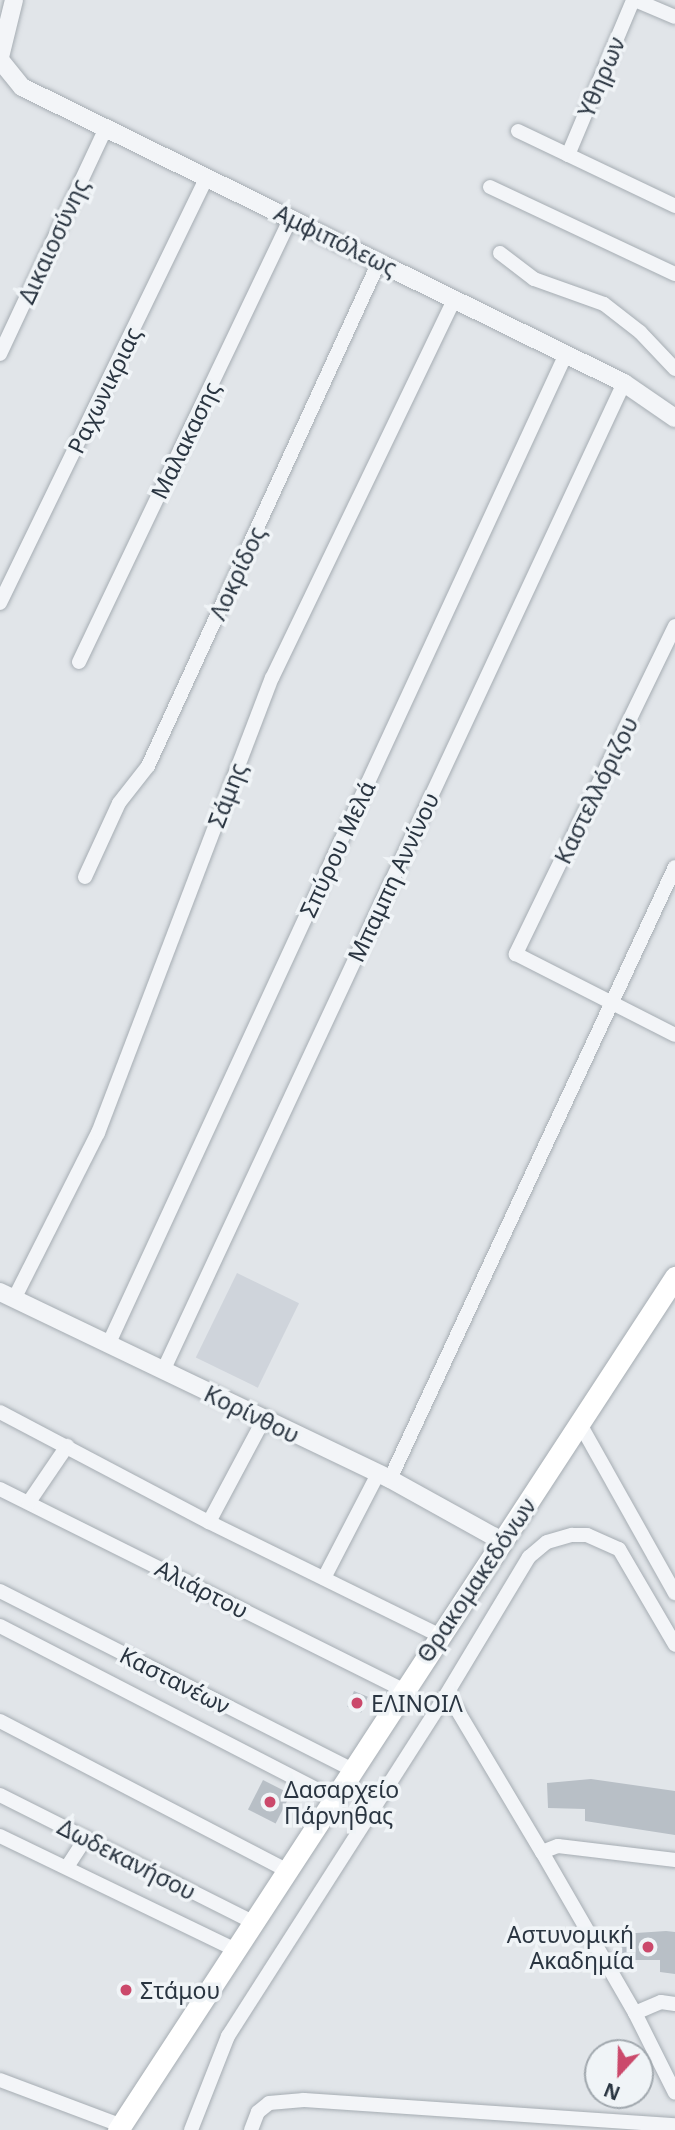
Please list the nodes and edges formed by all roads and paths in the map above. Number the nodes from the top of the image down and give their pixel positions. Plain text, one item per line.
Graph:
1 (14, 0) edge
2 (634, 0) edge
3 (675, 17) edge
4 (0, 59) edge
5 (106, 128) junction
6 (517, 131) dead end
7 (568, 155) junction
8 (207, 177) junction
9 (490, 187) dead end
10 (675, 206) edge
11 (290, 218) junction
12 (500, 253) dead end
13 (379, 262) junction
14 (675, 274) edge
15 (454, 298) junction
16 (0, 354) edge
17 (566, 354) junction
18 (675, 369) edge
19 (624, 383) junction
20 (675, 418) edge
21 (0, 603) edge
22 (675, 626) edge
23 (671, 645) edge
24 (79, 662) dead end
25 (675, 867) edge
26 (85, 877) dead end
27 (612, 1000) junction
28 (675, 1035) edge
29 (675, 1277) edge
30 (7, 1295) edge
31 (108, 1345) junction
32 (163, 1371) junction
33 (0, 1412) edge
34 (264, 1419) junction
35 (580, 1424) junction
36 (67, 1446) junction
37 (384, 1477) junction
38 (0, 1489) edge
39 (29, 1502) junction
40 (209, 1522) junction
41 (502, 1541) junction
42 (324, 1578) junction
43 (0, 1591) edge
44 (675, 1593) edge
45 (0, 1626) edge
46 (439, 1635) junction
47 (675, 1645) edge
48 (403, 1690) junction
49 (443, 1700) junction
50 (0, 1721) edge
51 (351, 1769) junction
52 (0, 1795) edge
53 (332, 1797) junction
54 (0, 1836) edge
55 (86, 1838) junction
56 (542, 1852) junction
57 (675, 1860) edge
58 (67, 1867) junction
59 (286, 1870) junction
60 (254, 1923) junction
61 (236, 1950) junction
62 (675, 2004) edge
63 (635, 2013) junction
64 (0, 2080) edge
65 (675, 2093) edge
66 (675, 2125) edge
67 (119, 2128) edge
68 (191, 2130) edge
69 (251, 2130) edge

1 - 4 street
2 - 3 street
2 - 7 street, Υθηρων
4 - 5 street, Αμφιπόλεως
5 - 8 street, Αμφιπόλεως
5 - 16 street, Δικαιοσύνης
6 - 7 street
7 - 10 street
8 - 11 street, Αμφιπόλεως
8 - 21 street, Ραχωνικριας
9 - 14 street
11 - 13 street, Αμφιπόλεως
11 - 24 street, Μαλακασης
12 - 18 street
13 - 15 street, Αμφιπόλεως
13 - 26 street, Λοκρίδος
15 - 17 street, Αμφιπόλεως
15 - 30 street, Σάμης
17 - 19 street, Αμφιπόλεως
17 - 31 street, Σπύρου Μελά
19 - 20 street, Αμφιπόλεως
19 - 32 street, Μπαμπη Αννίνου
22 - 23 street, Καστελλόριζου
23 - 27 street, Καστελλόριζου
25 - 27 street
27 - 28 street
27 - 37 street
29 - 35 main road, Θρακομακεδόνων
30 - 31 street, Κορίνθου
31 - 32 street, Κορίνθου
32 - 34 street, Κορίνθου
33 - 36 street
34 - 37 street, Κορίνθου
34 - 40 street
35 - 41 main road, Θρακομακεδόνων
35 - 44 street
36 - 39 street
36 - 40 street
37 - 41 street, Κορίνθου
37 - 42 street
38 - 39 street, Αλιάρτου
39 - 48 street, Αλιάρτου
40 - 42 street
41 - 46 main road, Θρακομακεδόνων
42 - 46 street
43 - 51 street, Καστανέων
45 - 53 street
46 - 48 main road, Θρακομακεδόνων
47 - 49 street
48 - 51 main road, Θρακομακεδόνων
49 - 56 street
49 - 68 street
50 - 59 street
51 - 53 main road, Θρακομακεδόνων
52 - 55 street, Δωδεκανήσου
53 - 59 main road, Θρακομακεδόνων
54 - 58 street, Δωδεκανήσου
55 - 58 street
55 - 60 street, Δωδεκανήσου
56 - 57 street
56 - 63 street
58 - 61 street, Δωδεκανήσου
59 - 60 main road, Θρακομακεδόνων
60 - 61 main road, Θρακομακεδόνων
61 - 67 main road, Θρακομακεδόνων
62 - 63 street
63 - 65 street
64 - 67 street
66 - 69 street

